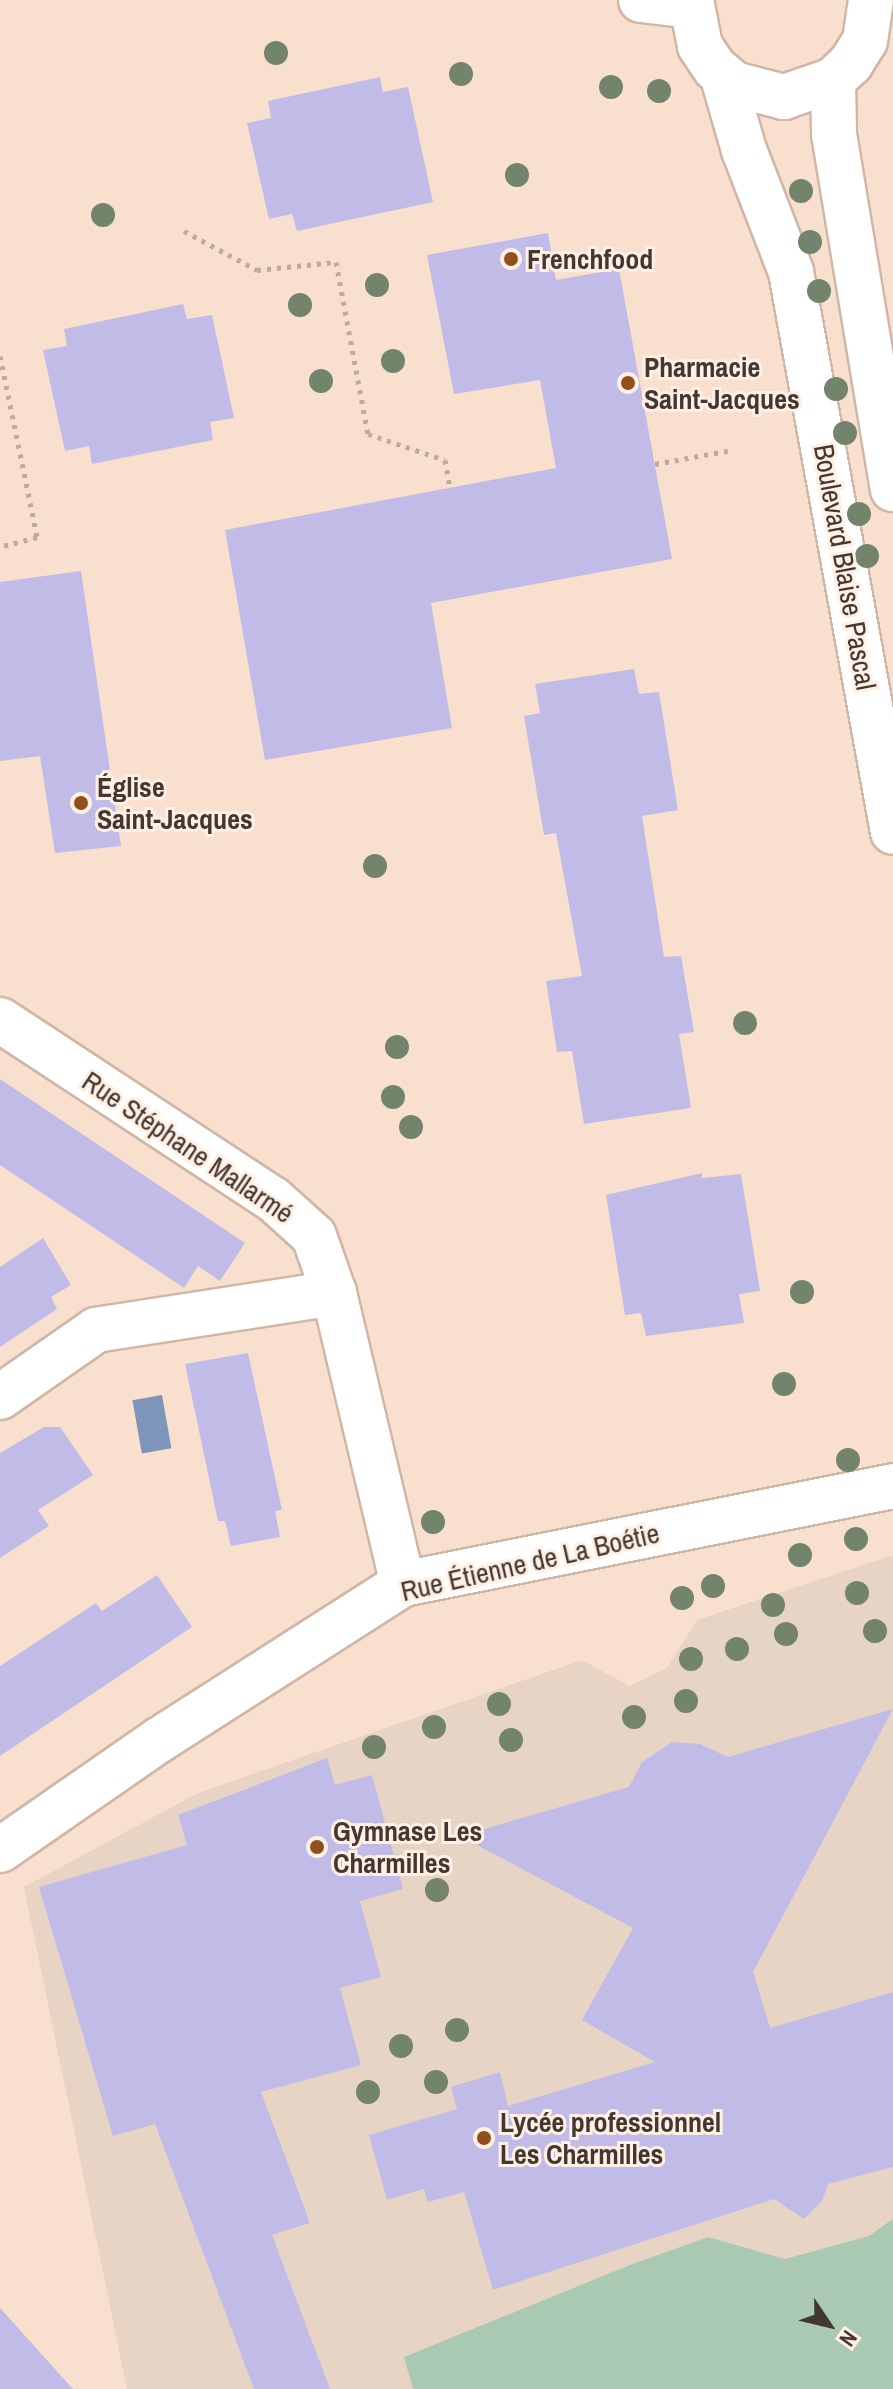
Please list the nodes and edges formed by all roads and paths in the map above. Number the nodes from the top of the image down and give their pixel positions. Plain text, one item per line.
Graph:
1 (641, 0) edge
2 (691, 3) edge
3 (879, 12) edge
4 (722, 74) junction
5 (833, 80) junction
6 (184, 231) dead end
7 (0, 356) edge
8 (732, 450) dead end
9 (655, 464) dead end
10 (450, 488) dead end
11 (893, 489) edge
12 (0, 547) edge
13 (893, 832) edge
14 (0, 1020) edge
15 (334, 1293) junction
16 (0, 1397) edge
17 (893, 1486) edge
18 (403, 1584) junction
19 (0, 1850) edge

1 - 2 street
2 - 4 street, Boulevard Blaise Pascal
3 - 5 street
4 - 5 street, Boulevard Blaise Pascal
4 - 13 street, Boulevard Blaise Pascal
5 - 11 street
6 - 10 path
7 - 12 path
8 - 9 path
14 - 15 street, Rue Stéphane Mallarmé
15 - 16 street
15 - 18 street, Rue Stéphane Mallarmé
17 - 18 street, Rue Étienne de La Boétie
18 - 19 street, Rue Étienne de La Boétie

